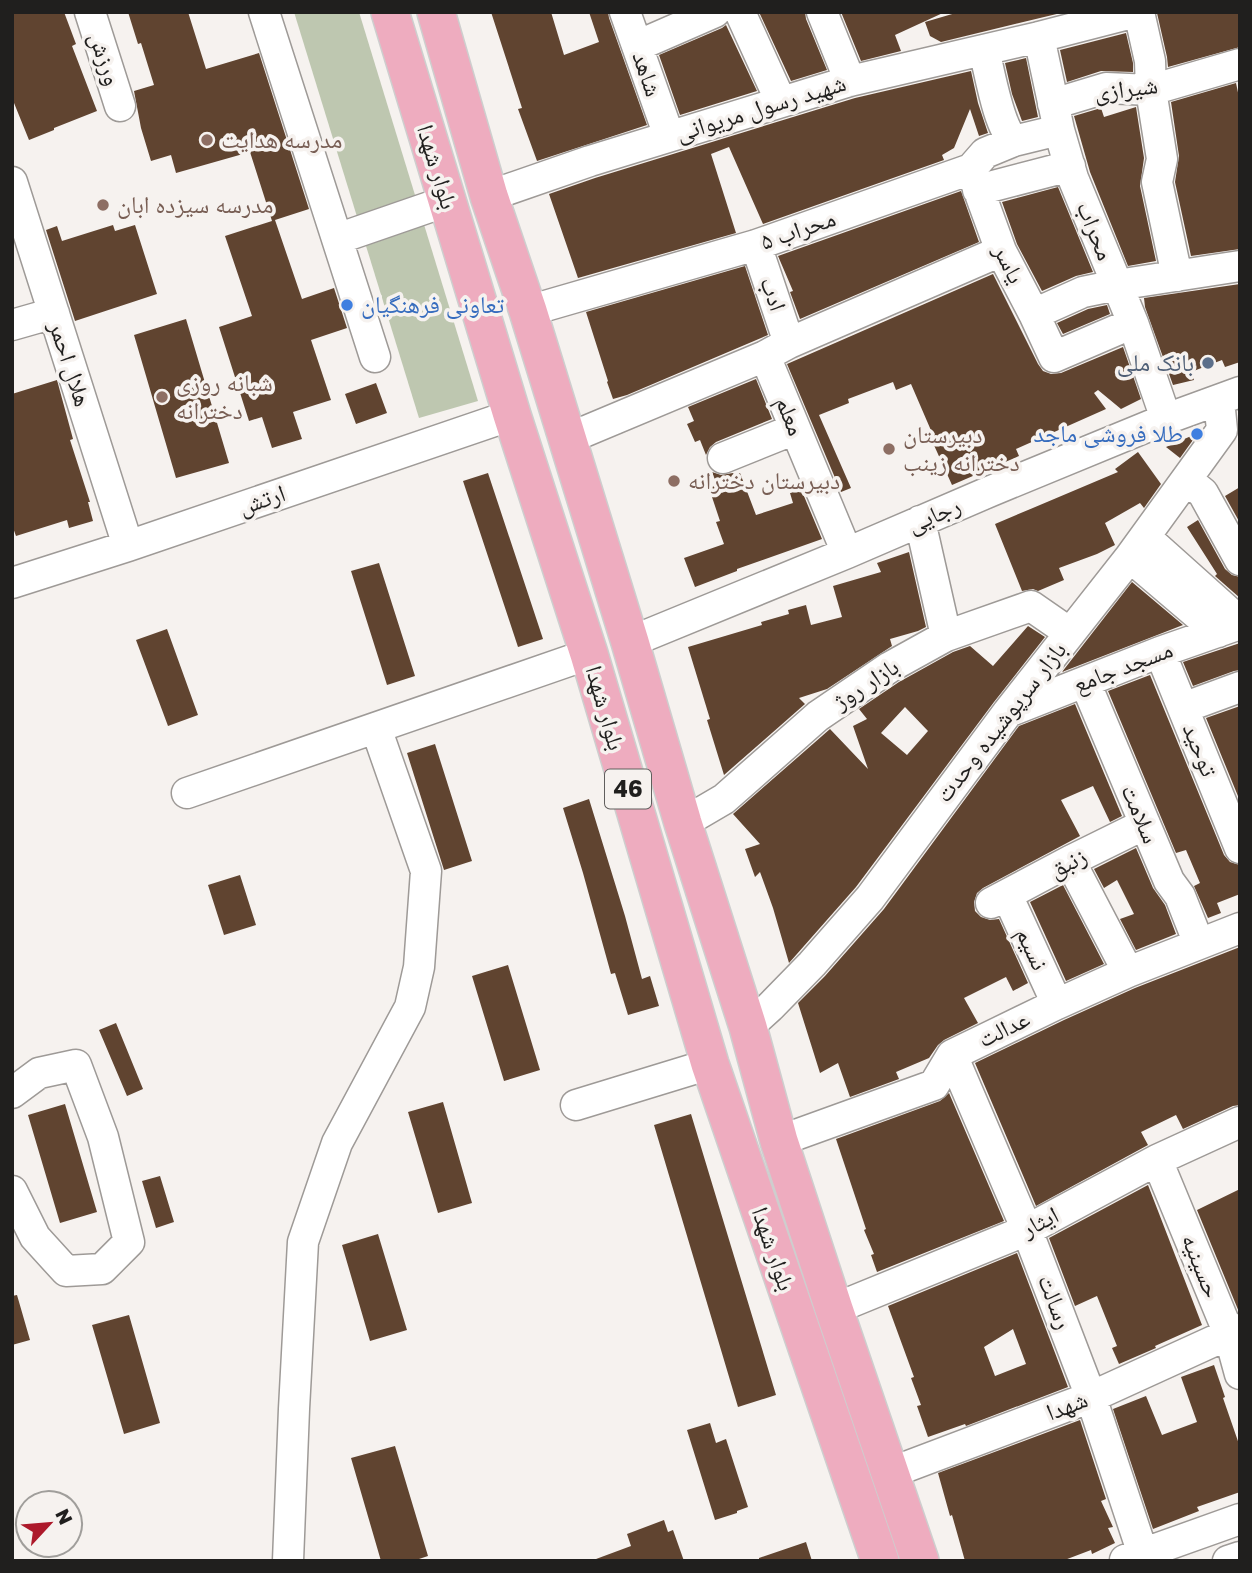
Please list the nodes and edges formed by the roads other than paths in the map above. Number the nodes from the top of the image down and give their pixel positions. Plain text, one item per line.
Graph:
1 (90, 12) edge
2 (264, 12) edge
3 (390, 12) edge
4 (436, 12) edge
5 (625, 12) edge
6 (715, 12) edge
7 (740, 12) edge
8 (822, 12) edge
9 (1129, 13) edge
10 (1039, 37) junction
11 (637, 46) junction
12 (984, 50) junction
13 (1238, 72) edge
14 (850, 80) junction
15 (1151, 90) junction
16 (781, 102) junction
17 (120, 106) dead end
18 (1056, 117) junction
19 (669, 136) junction
20 (1014, 141) junction
21 (1070, 166) junction
22 (975, 179) junction
23 (12, 181) edge
24 (489, 196) junction
25 (447, 201) junction
26 (337, 239) junction
27 (756, 245) junction
28 (1001, 251) junction
29 (1240, 266) edge
30 (1177, 276) junction
31 (1117, 285) junction
32 (527, 311) junction
33 (54, 313) junction
34 (1034, 314) junction
35 (1133, 323) junction
36 (12, 325) edge
37 (777, 349) junction
38 (375, 357) dead end
39 (1229, 396) edge
40 (512, 415) junction
41 (1167, 419) junction
42 (795, 429) junction
43 (567, 439) junction
44 (723, 458) dead end
45 (1187, 480) junction
46 (920, 521) junction
47 (128, 546) junction
48 (1138, 547) junction
49 (847, 553) junction
50 (1240, 561) edge
51 (12, 583) edge
52 (1232, 626) edge
53 (1070, 634) junction
54 (946, 636) junction
55 (630, 642) junction
56 (1160, 652) junction
57 (589, 654) junction
58 (1085, 682) junction
59 (1240, 687) edge
60 (1183, 708) junction
61 (1008, 712) junction
62 (376, 728) junction
63 (1228, 788) edge
64 (187, 793) dead end
65 (683, 823) junction
66 (1145, 824) junction
67 (1240, 848) edge
68 (1070, 861) junction
69 (999, 899) joint
70 (1240, 928) edge
71 (1199, 944) junction
72 (1128, 972) junction
73 (1057, 1004) junction
74 (748, 1027) junction
75 (952, 1055) junction
76 (710, 1064) junction
77 (12, 1093) edge
78 (576, 1105) dead end
79 (1240, 1122) edge
80 (779, 1140) junction
81 (1157, 1160) junction
82 (12, 1191) edge
83 (1027, 1230) junction
84 (834, 1309) junction
85 (1234, 1331) edge
86 (1240, 1374) edge
87 (1091, 1397) junction
88 (890, 1473) junction
89 (1240, 1519) edge
90 (1240, 1557) edge
91 (1133, 1558) edge
92 (288, 1561) edge
93 (880, 1561) edge
94 (920, 1561) edge
95 (1228, 1561) edge

1 - 17 street, ورزش
2 - 26 street
3 - 25 main road, بلوار شهدا / 46
4 - 24 main road, بلوار شهدا / 46
5 - 11 street, شاهد
6 - 11 street
7 - 16 street
8 - 14 street
9 - 10 street, شهید رسول مریوانی
9 - 15 street
10 - 12 street, شهید رسول مریوانی
10 - 18 street, محراب
11 - 19 street, شاهد
12 - 14 street, شهید رسول مریوانی
12 - 20 street
13 - 15 street, شیرازی
14 - 16 street, شهید رسول مریوانی
15 - 18 street, شیرازی
15 - 30 street
16 - 19 street, شهید رسول مریوانی
18 - 20 street, محراب ۵
18 - 21 street, محراب
19 - 24 street, شهید رسول مریوانی
20 - 22 street, محراب ۵
21 - 22 street
21 - 31 street, محراب
22 - 27 street, محراب ۵
22 - 28 street, یاسر
23 - 33 street, هلال احمر
24 - 32 main road, بلوار شهدا / 46
25 - 26 street
25 - 40 main road, بلوار شهدا / 46
26 - 38 street
27 - 32 street, محراب ۵
27 - 37 street, ادب
28 - 34 street, یاسر
28 - 37 street
29 - 30 street
30 - 31 street
31 - 34 street
31 - 35 street, محراب
32 - 43 main road, بلوار شهدا / 46
33 - 36 street
33 - 47 street, هلال احمر
34 - 35 street, یاسر
35 - 41 street, محراب
37 - 42 street, معلم
37 - 43 street
39 - 41 street, رجایی
39 - 45 street, بازار سرپوشیده وحدت
40 - 47 street, ارتش
40 - 57 main road, بلوار شهدا / 46
41 - 46 street, رجایی
42 - 44 street
42 - 49 street, معلم
43 - 55 main road, بلوار شهدا / 46
45 - 48 street, بازار سرپوشیده وحدت
45 - 50 street
46 - 49 street, رجایی
46 - 54 street
47 - 51 street, ارتش
48 - 52 street
48 - 53 street, بازار سرپوشیده وحدت
49 - 55 street, رجایی
52 - 56 street, مسجد جامع
53 - 54 street, بازار روژ
53 - 61 street, بازار سرپوشیده وحدت
54 - 65 street, بازار روژ
55 - 65 main road, بلوار شهدا / 46
56 - 58 street, مسجد جامع
56 - 60 street, توحید
57 - 62 street
57 - 76 main road, بلوار شهدا / 46
58 - 61 street, مسجد جامع
58 - 66 street, سلامت
59 - 60 street
60 - 63 street, توحید
61 - 74 street, بازار سرپوشیده وحدت
62 - 64 street
62 - 92 street
63 - 67 street, توحید
65 - 74 main road, بلوار شهدا / 46
66 - 68 street, زنبق
66 - 71 street, سلامت
68 - 69 street, زنبق
68 - 72 street
69 - 73 street, نسیم
70 - 71 street, عدالت
71 - 72 street, عدالت
72 - 73 street, عدالت
73 - 75 street, عدالت
74 - 80 main road, بلوار شهدا / 46
75 - 80 street, عدالت
75 - 83 street, رسالت
76 - 78 street
76 - 93 main road, بلوار شهدا / 46
77 - 82 street
79 - 81 street, ایثار
80 - 84 main road, بلوار شهدا / 46
81 - 83 street, ایثار
81 - 85 street, حسینیه
83 - 84 street, ایثار
83 - 87 street, رسالت
84 - 88 main road, بلوار شهدا / 46
85 - 86 street, حسینیه
85 - 87 street, شهدا
87 - 88 street, شهدا
87 - 91 street, رسالت
88 - 94 main road, بلوار شهدا / 46
89 - 91 street
90 - 95 street

